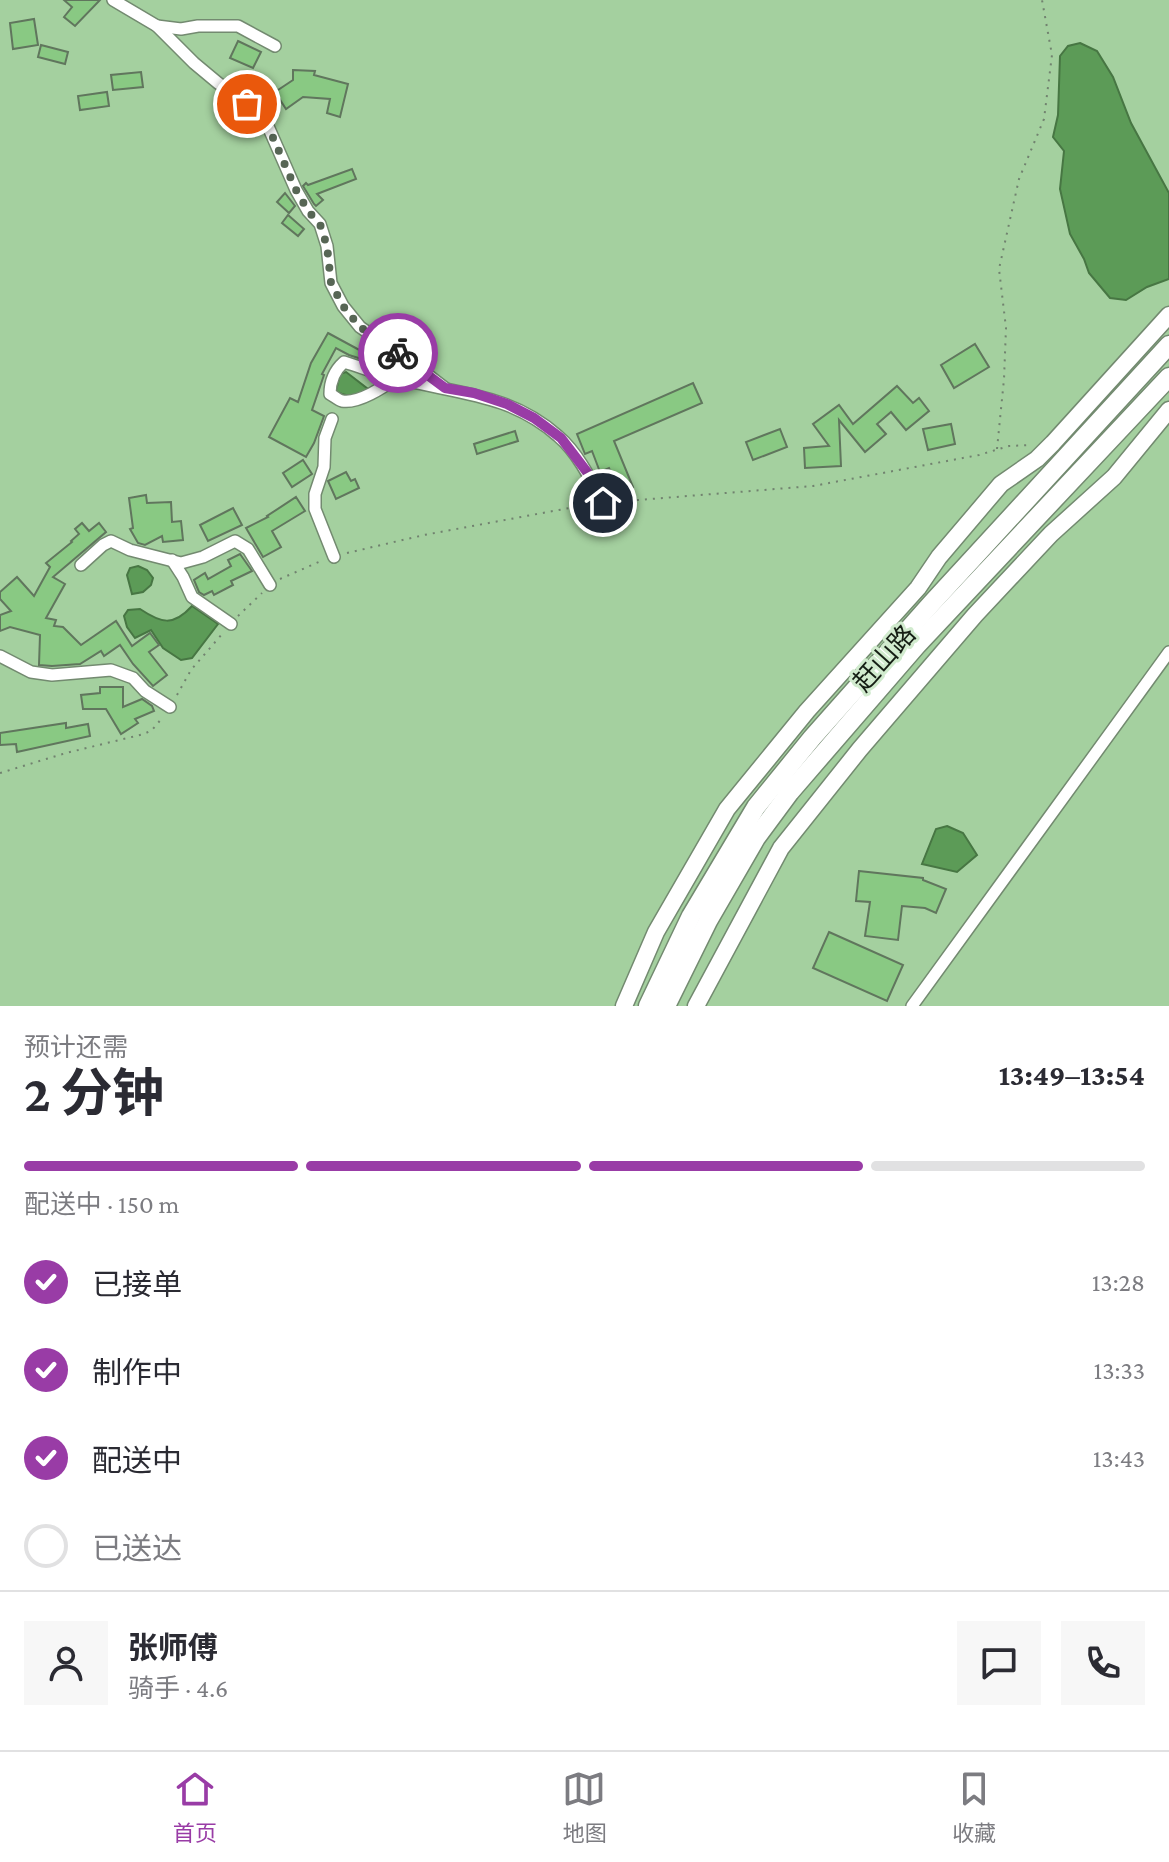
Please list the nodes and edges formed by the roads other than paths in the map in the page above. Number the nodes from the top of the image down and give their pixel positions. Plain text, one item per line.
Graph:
1 (113, 0) edge
2 (157, 26) junction
3 (275, 46) dead end
4 (1169, 315) edge
5 (1169, 345) edge
6 (1169, 377) edge
7 (396, 378) junction
8 (445, 388) junction
9 (1169, 410) edge
10 (332, 419) dead end
11 (603, 503) road end
12 (334, 557) road end
13 (172, 560) junction
14 (81, 565) dead end
15 (270, 585) road end
16 (231, 624) road end
17 (1169, 652) edge
18 (0, 656) edge
19 (170, 707) road end
20 (624, 1006) edge
21 (648, 1006) edge
22 (666, 1006) edge
23 (696, 1006) edge
24 (912, 1006) edge

1 - 2 street
2 - 3 street
2 - 8 street
4 - 20 main road
5 - 21 main road, 赶山路
6 - 22 main road, 赶山路
7 - 7 street
7 - 8 street
8 - 11 street
9 - 23 main road
10 - 12 street
13 - 14 street
13 - 15 street
13 - 16 street
17 - 24 street
18 - 19 street

